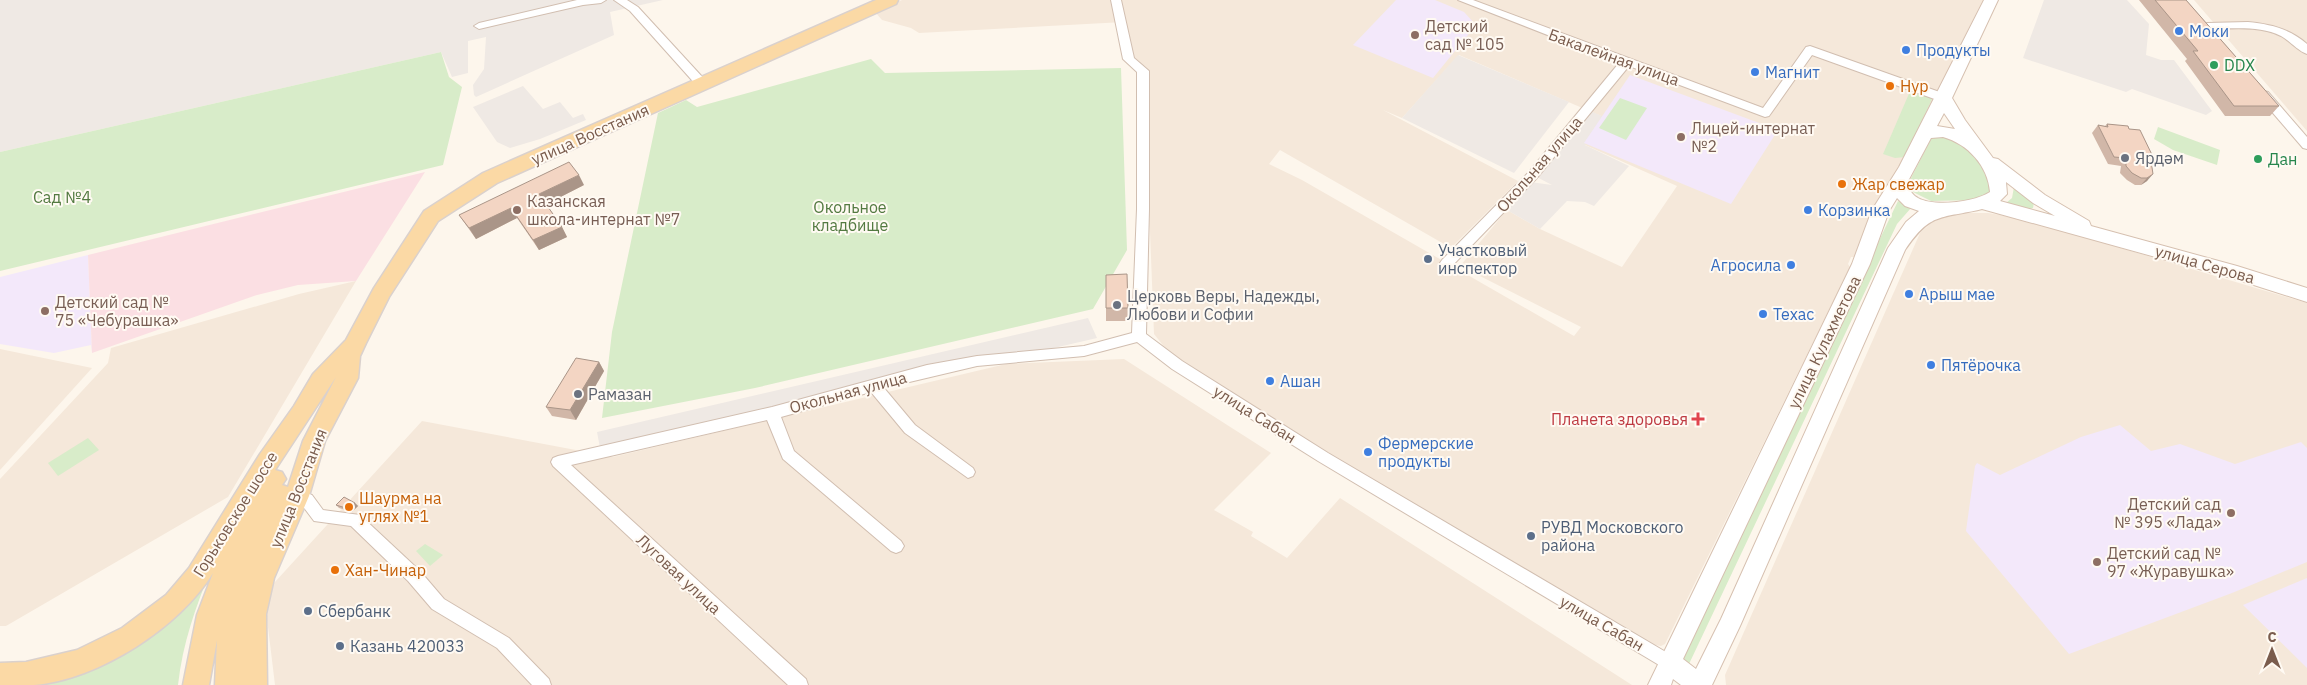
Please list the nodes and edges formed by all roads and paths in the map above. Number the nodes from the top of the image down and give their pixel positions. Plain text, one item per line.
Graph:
1 (601, 0) edge
2 (619, 0) edge
3 (890, 0) edge
4 (1116, 0) edge
5 (1463, 0) edge
6 (1991, 0) edge
7 (583, 1) edge
8 (479, 26) dead end
9 (2217, 38) edge
10 (2307, 50) edge
11 (1626, 62) junction
12 (702, 84) junction
13 (2255, 84) edge
14 (1944, 98) junction
15 (1924, 134) junction
16 (2307, 145) edge
17 (1982, 154) junction
18 (1898, 182) junction
19 (1984, 204) junction
20 (1946, 208) junction
21 (2102, 235) junction
22 (1447, 263) dead end
23 (2307, 295) edge
24 (1139, 336) junction
25 (355, 343) junction
26 (874, 386) junction
27 (302, 412) junction
28 (772, 413) junction
29 (314, 442) junction
30 (558, 462) joint
31 (968, 472) dead end
32 (297, 496) junction
33 (896, 546) dead end
34 (1670, 663) junction
35 (0, 675) edge
36 (196, 685) edge
37 (228, 685) edge
38 (254, 685) edge
39 (543, 685) edge
40 (800, 685) edge
41 (1659, 685) edge
42 (1700, 685) edge

1 - 7 street
2 - 12 street
3 - 12 main road, улица Восстания
4 - 24 street
5 - 11 street, Бакалейная улица
6 - 14 main road, улица Кулахметова
7 - 8 street
9 - 10 street
11 - 14 street, Бакалейная улица
11 - 22 street, Окольная улица
12 - 25 main road, улица Восстания
13 - 16 street
14 - 15 main road, улица Кулахметова
14 - 17 main road
15 - 17 main road
15 - 18 main road, улица Кулахметова
17 - 19 main road
17 - 21 main road, улица Серова
18 - 20 main road
18 - 34 main road, улица Кулахметова
19 - 20 main road
19 - 21 main road, улица Серова
20 - 42 main road, улица Кулахметова
21 - 23 main road, улица Серова
24 - 26 street, Окольная улица
24 - 34 street, улица Сабан
25 - 27 main road, улица Восстания
25 - 29 main road, улица Восстания
26 - 28 street, Окольная улица
26 - 31 street
27 - 35 main road, Горьковское шоссе
27 - 36 main road
28 - 30 street, Окольная улица
28 - 33 street
29 - 32 main road, улица Восстания
29 - 37 main road
30 - 40 street, Луговая улица
32 - 38 main road, улица Восстания
32 - 39 street
34 - 41 main road, улица Кулахметова
34 - 42 main road

